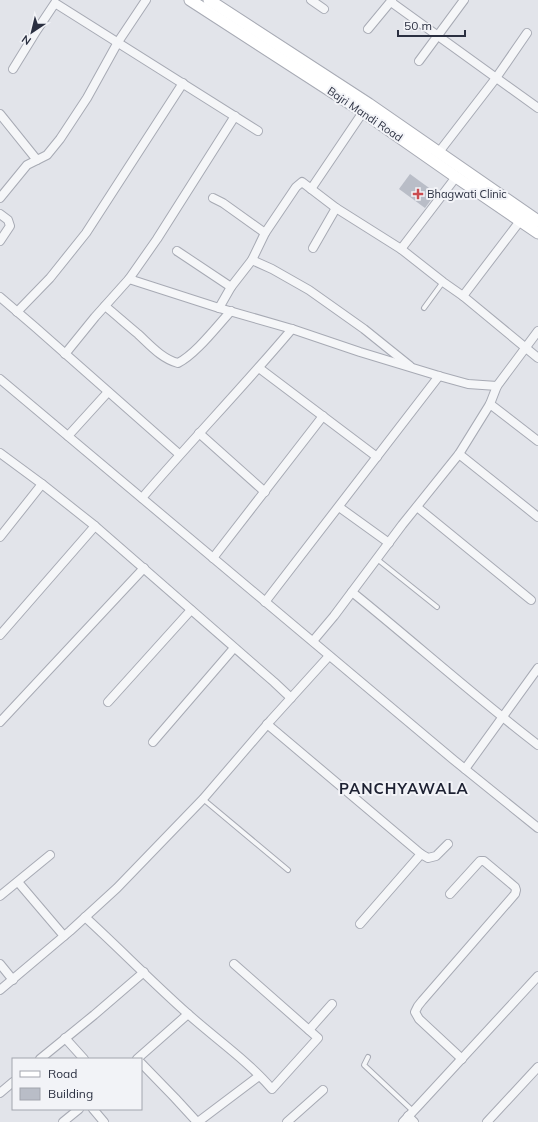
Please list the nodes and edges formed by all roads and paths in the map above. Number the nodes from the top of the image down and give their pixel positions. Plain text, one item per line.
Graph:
1 (146, 0) edge
2 (190, 0) edge
3 (209, 0) edge
4 (311, 0) edge
5 (464, 0) edge
6 (392, 1) edge
7 (324, 9) dead end
8 (368, 29) dead end
9 (526, 33) dead end
10 (437, 36) junction
11 (118, 42) junction
12 (419, 61) dead end
13 (13, 70) dead end
14 (496, 78) junction
15 (183, 83) junction
16 (538, 108) edge
17 (363, 112) junction
18 (0, 114) edge
19 (235, 116) junction
20 (258, 131) dead end
21 (439, 152) junction
22 (37, 160) junction
23 (456, 177) junction
24 (311, 189) junction
25 (0, 198) edge
26 (213, 198) dead end
27 (336, 208) junction
28 (0, 214) edge
29 (520, 221) junction
30 (538, 221) edge
31 (265, 233) junction
32 (538, 233) edge
33 (0, 241) edge
34 (313, 248) dead end
35 (400, 249) junction
36 (177, 251) dead end
37 (252, 260) junction
38 (129, 279) junction
39 (442, 282) junction
40 (231, 287) junction
41 (463, 296) junction
42 (0, 298) edge
43 (105, 306) junction
44 (219, 308) junction
45 (424, 308) dead end
46 (231, 311) junction
47 (17, 312) junction
48 (292, 329) junction
49 (538, 331) edge
50 (525, 348) junction
51 (65, 354) junction
52 (538, 358) edge
53 (260, 368) junction
54 (414, 368) junction
55 (439, 376) junction
56 (0, 379) edge
57 (497, 386) junction
58 (108, 392) junction
59 (490, 404) junction
60 (323, 416) junction
61 (199, 433) junction
62 (68, 436) junction
63 (538, 441) edge
64 (0, 453) edge
65 (180, 454) junction
66 (459, 454) junction
67 (377, 457) junction
68 (42, 484) junction
69 (265, 492) junction
70 (142, 498) junction
71 (339, 507) junction
72 (417, 507) junction
73 (538, 517) edge
74 (95, 526) junction
75 (1, 535) edge
76 (389, 543) junction
77 (213, 558) junction
78 (377, 559) junction
79 (144, 568) junction
80 (352, 592) junction
81 (531, 600) dead end
82 (265, 602) junction
83 (437, 607) dead end
84 (191, 610) junction
85 (0, 635) edge
86 (312, 641) junction
87 (234, 648) junction
88 (329, 656) junction
89 (538, 668) edge
90 (291, 698) junction
91 (108, 702) dead end
92 (502, 717) junction
93 (0, 722) edge
94 (267, 724) junction
95 (153, 742) dead end
96 (538, 744) edge
97 (465, 769) junction
98 (203, 799) junction
99 (538, 828) edge
100 (448, 844) dead end
101 (421, 854) junction
102 (50, 855) dead end
103 (288, 870) dead end
104 (18, 882) junction
105 (450, 894) dead end
106 (0, 896) edge
107 (85, 917) junction
108 (360, 924) dead end
109 (64, 936) junction
110 (0, 964) edge
111 (234, 964) dead end
112 (144, 972) junction
113 (538, 976) edge
114 (13, 980) junction
115 (0, 990) edge
116 (332, 1004) dead end
117 (188, 1014) junction
118 (309, 1030) junction
119 (66, 1038) junction
120 (368, 1057) dead end
121 (41, 1058) edge
122 (83, 1058) edge
123 (138, 1058) edge
124 (462, 1059) junction
125 (142, 1064) edge
126 (538, 1067) edge
127 (259, 1076) junction
128 (12, 1083) edge
129 (322, 1090) dead end
130 (0, 1093) edge
131 (78, 1110) edge
132 (94, 1110) edge
133 (410, 1118) edge
134 (63, 1122) edge
135 (104, 1122) edge
136 (197, 1122) edge
137 (287, 1122) edge
138 (487, 1122) edge

1 - 11 street
2 - 17 street, Bajri Mandi Road
3 - 21 street
4 - 7 street
5 - 10 street
6 - 8 street
6 - 10 street
9 - 14 street
10 - 12 street
10 - 14 street
11 - 13 street
11 - 15 street
11 - 22 street
14 - 16 street
14 - 21 street
15 - 19 street
15 - 47 street
17 - 23 street, Bajri Mandi Road
17 - 24 street
18 - 22 street
19 - 20 street
19 - 38 street
21 - 30 street
22 - 25 street
23 - 29 street, Bajri Mandi Road
23 - 35 street
24 - 27 street
24 - 31 street
26 - 31 street
27 - 34 street
27 - 35 street
28 - 33 street
29 - 32 street, Bajri Mandi Road
29 - 41 street
31 - 37 street
35 - 39 street
36 - 40 street
37 - 40 street
37 - 54 street
38 - 43 street
38 - 44 street
39 - 41 street
39 - 45 lane
40 - 44 street
41 - 50 street
42 - 47 street
43 - 46 street
43 - 51 street
44 - 46 street
46 - 48 street
47 - 51 street
48 - 53 street
48 - 54 street
49 - 50 street
50 - 52 street
50 - 57 street
51 - 58 street
53 - 60 street
53 - 61 street
54 - 55 street
55 - 57 street
55 - 67 street
56 - 62 street
57 - 59 street
58 - 62 street
58 - 65 street
59 - 63 street
59 - 66 street
60 - 67 street
60 - 69 street
61 - 65 street
61 - 69 street
62 - 70 street
64 - 68 street
65 - 70 street
66 - 72 street
66 - 73 street
67 - 71 street
68 - 74 street
68 - 75 street
69 - 77 street
70 - 77 street
71 - 76 street
71 - 82 street
72 - 76 street
72 - 81 street
74 - 79 street
74 - 85 street
76 - 78 street
77 - 82 street
78 - 80 street
78 - 83 lane
79 - 84 street
79 - 93 street
80 - 86 street
80 - 92 street
82 - 86 street
84 - 87 street
84 - 91 street
86 - 88 street
87 - 90 street
87 - 95 street
88 - 90 street
88 - 97 street
89 - 92 street
90 - 94 street
92 - 96 street
92 - 97 street
94 - 98 street
94 - 101 street
97 - 99 street
98 - 103 lane
98 - 107 street
100 - 101 street
101 - 108 street
102 - 104 street
104 - 106 street
104 - 109 street
105 - 124 street
107 - 109 street
107 - 112 street
109 - 114 street
110 - 114 street
111 - 118 street
112 - 117 street
112 - 119 street
113 - 124 street
114 - 115 street
116 - 118 street
117 - 123 street
117 - 127 street
118 - 127 street
119 - 121 street
119 - 122 street
120 - 133 lane
124 - 133 street
125 - 136 street
126 - 138 street
127 - 136 street
128 - 130 street
129 - 137 street
131 - 134 street
132 - 135 street

